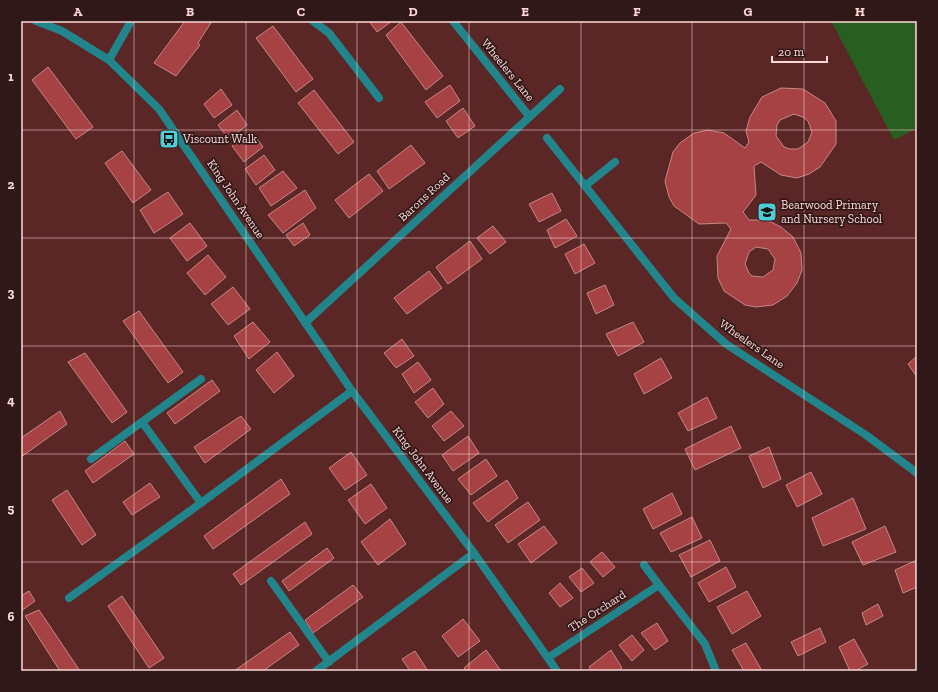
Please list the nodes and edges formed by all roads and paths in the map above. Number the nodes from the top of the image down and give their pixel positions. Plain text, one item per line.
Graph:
1 (36, 21) edge
2 (131, 21) edge
3 (313, 21) edge
4 (453, 21) edge
5 (109, 60) junction
6 (560, 89) dead end
7 (380, 98) dead end
8 (529, 116) junction
9 (547, 138) dead end
10 (614, 162) dead end
11 (585, 186) junction
12 (305, 323) junction
13 (201, 378) dead end
14 (352, 391) junction
15 (142, 422) junction
16 (91, 459) dead end
17 (917, 474) edge
18 (201, 503) junction
19 (474, 553) junction
20 (644, 565) dead end
21 (271, 581) dead end
22 (659, 585) junction
23 (69, 598) dead end
24 (549, 657) junction
25 (329, 662) junction
26 (316, 671) edge
27 (557, 671) edge
28 (716, 671) edge

1 - 5 street, King John Avenue
2 - 5 street
3 - 7 street
4 - 8 street, Wheelers Lane
5 - 12 street, King John Avenue
6 - 8 street, Barons Road
8 - 12 street, Barons Road
9 - 11 street, Wheelers Lane
10 - 11 street
11 - 17 street, Wheelers Lane
12 - 14 street, King John Avenue
13 - 15 street
14 - 18 street
14 - 19 street, King John Avenue
15 - 16 street
15 - 18 street
18 - 23 street
19 - 24 street, King John Avenue
19 - 25 street
20 - 22 street
21 - 25 street
22 - 24 street, The Orchard
22 - 28 street
24 - 27 street, King John Avenue
25 - 26 street

